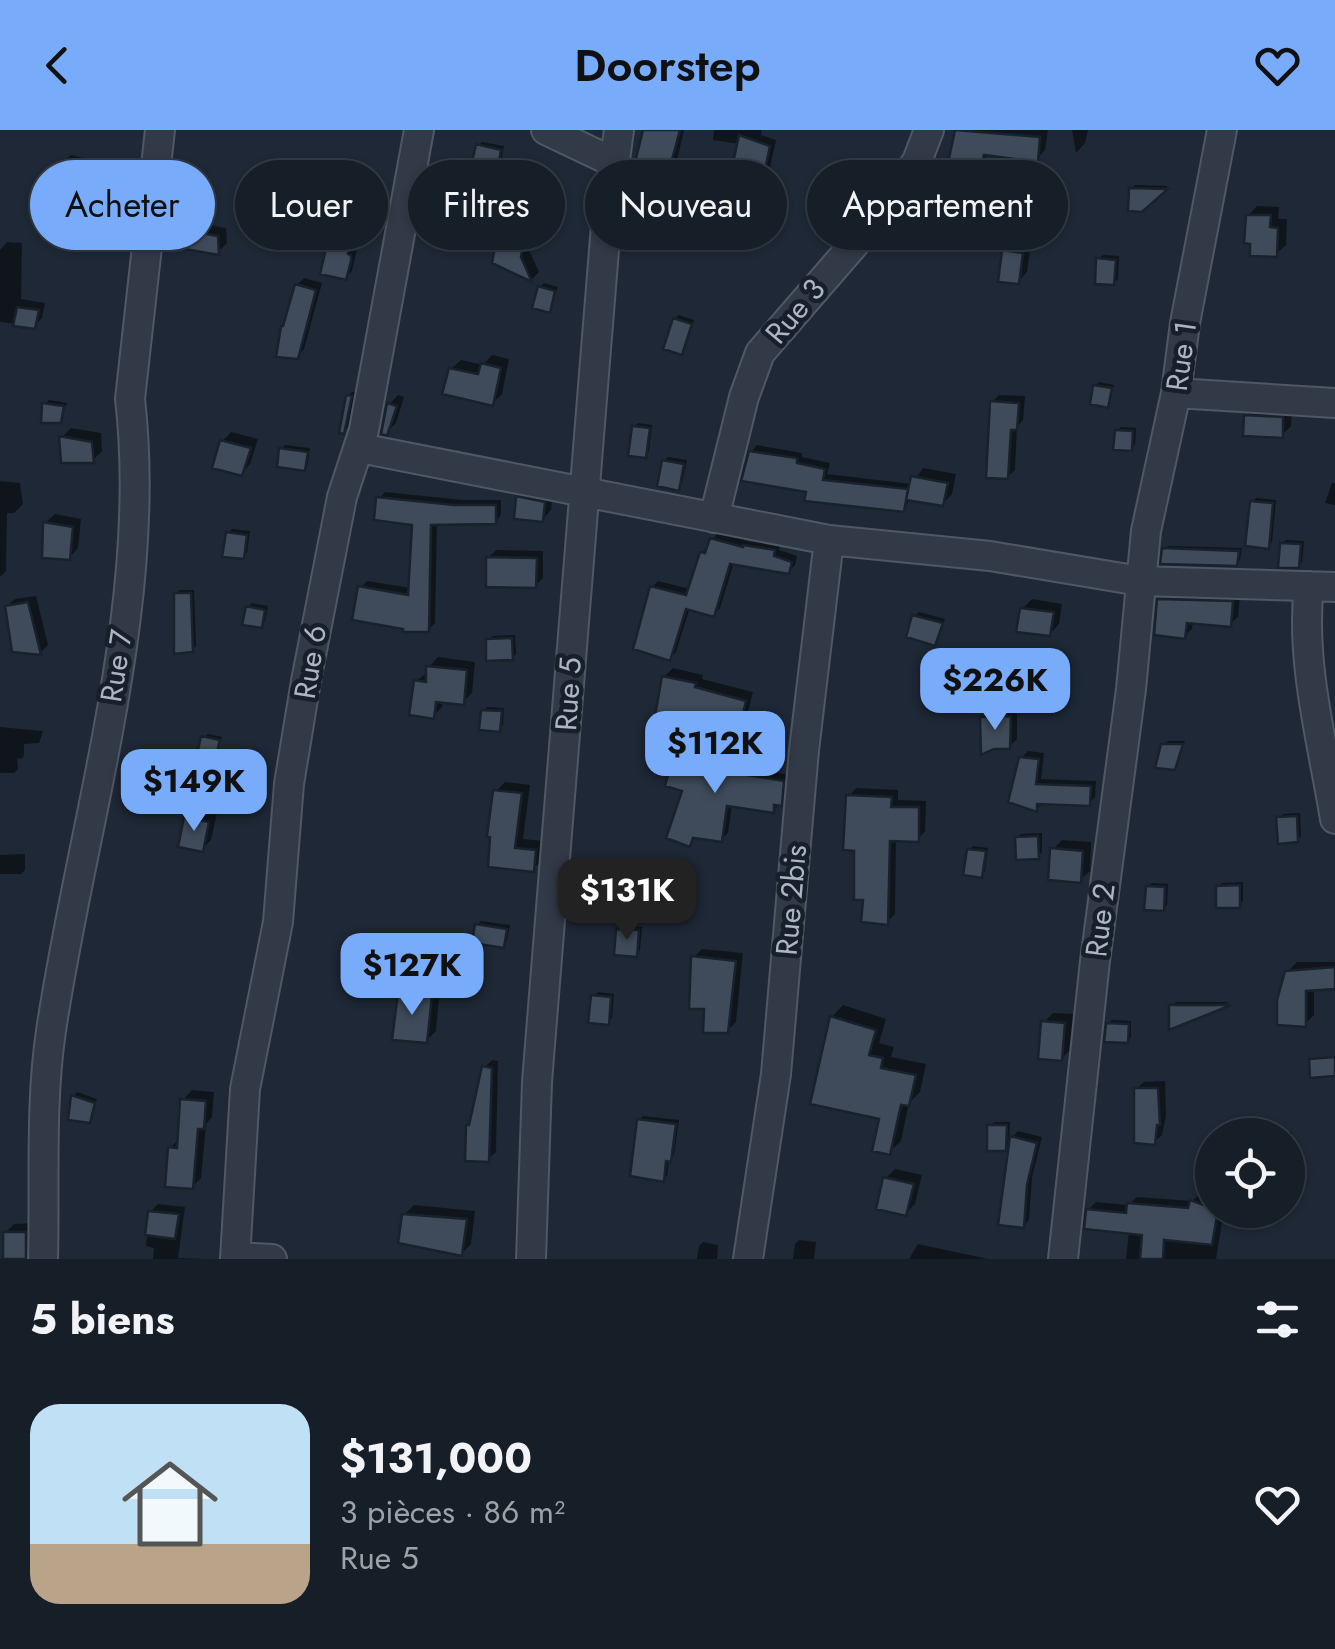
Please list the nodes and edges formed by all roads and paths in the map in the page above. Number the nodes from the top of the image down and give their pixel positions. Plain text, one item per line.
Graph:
1 (160, 130) edge
2 (420, 130) edge
3 (546, 130) edge
4 (619, 130) edge
5 (929, 130) edge
6 (1222, 130) edge
7 (609, 160) edge
8 (613, 160) edge
9 (605, 250) edge
10 (1176, 393) junction
11 (1335, 403) edge
12 (360, 448) junction
13 (584, 492) junction
14 (714, 518) junction
15 (829, 540) junction
16 (1140, 581) junction
17 (1322, 586) edge
18 (1335, 819) edge
19 (235, 1258) edge
20 (43, 1259) edge
21 (272, 1259) edge
22 (531, 1259) edge
23 (748, 1259) edge
24 (1063, 1259) edge

1 - 20 street, Rue 7
2 - 12 street, Rue 6
3 - 7 street
4 - 8 street, Rue 5
5 - 14 street, Rue 3
6 - 10 street, Rue 1
9 - 13 street, Rue 5
10 - 11 street
10 - 16 street, Rue 1
12 - 13 street
12 - 19 street, Rue 6
13 - 14 street
13 - 22 street, Rue 5
14 - 15 street
15 - 16 street
15 - 23 street, Rue 2bis
16 - 17 street
16 - 24 street, Rue 2
17 - 18 street
19 - 21 street

